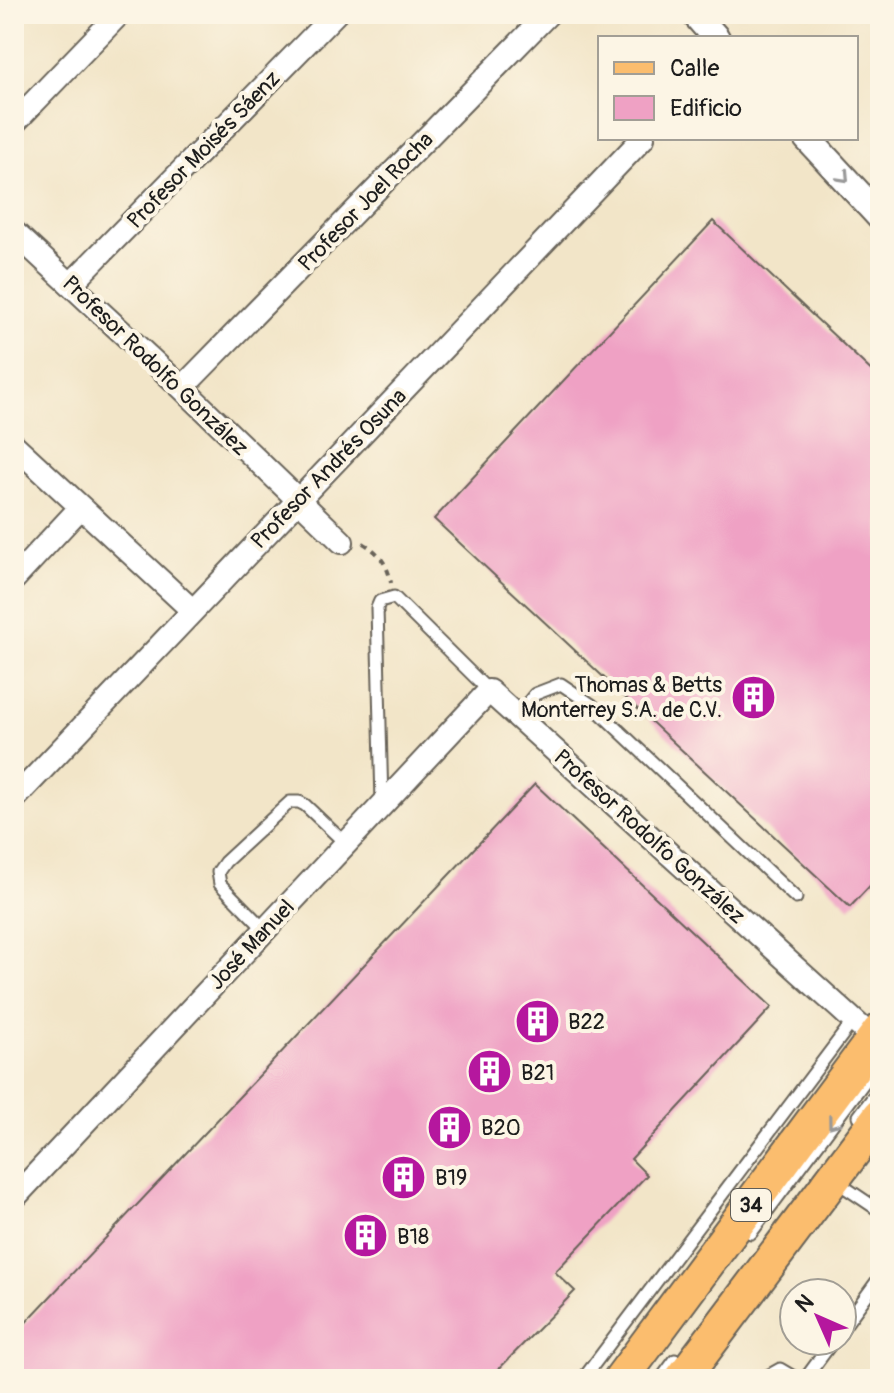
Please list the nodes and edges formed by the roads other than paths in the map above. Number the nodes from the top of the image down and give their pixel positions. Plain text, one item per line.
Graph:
1 (119, 14) edge
2 (335, 14) edge
3 (548, 14) edge
4 (695, 14) edge
5 (714, 36) edge
6 (14, 123) edge
7 (641, 140) edge
8 (809, 140) edge
9 (880, 217) edge
10 (14, 232) edge
11 (71, 284) junction
12 (182, 388) junction
13 (14, 445) edge
14 (297, 500) junction
15 (81, 507) junction
16 (342, 542) road end
17 (14, 579) edge
18 (192, 610) junction
19 (489, 691) junction
20 (517, 716) junction
21 (14, 799) edge
22 (382, 804) junction
23 (345, 843) junction
24 (796, 898) dead end
25 (264, 929) junction
26 (872, 1038) edge
27 (880, 1088) edge
28 (866, 1121) edge
29 (833, 1179) junction
30 (14, 1198) edge
31 (880, 1211) edge
32 (744, 1242) dead end
33 (880, 1277) edge
34 (858, 1307) edge
35 (821, 1357) edge
36 (681, 1366) edge
37 (583, 1379) edge
38 (621, 1379) edge
39 (661, 1379) edge
40 (762, 1379) edge
41 (797, 1379) edge
42 (805, 1379) edge

1 - 6 street
2 - 11 street, Profesor Moisés Sáenz
3 - 12 street, Profesor Joel Rocha
4 - 5 street
7 - 14 street, Profesor Andrés Osuna
8 -> 9 street
10 - 11 street, Profesor Rodolfo González
11 - 12 street, Profesor Rodolfo González
12 - 14 street, Profesor Rodolfo González
13 - 15 street
14 - 16 street, Profesor Rodolfo González
14 - 18 street, Profesor Andrés Osuna
15 - 17 street
15 - 18 street
18 - 21 street, Profesor Andrés Osuna
19 - 20 street, Profesor Rodolfo González
19 - 22 street, José Manuel
19 - 22 lane, Profesor Rodolfo González
20 - 24 lane
20 - 26 street, Profesor Rodolfo González
22 - 23 street, José Manuel
23 - 25 street, José Manuel
23 - 25 lane
25 - 30 street, José Manuel
26 -> 32 lane
26 - 37 lane
26 - 38 main road, 34
27 - 28 lane
28 - 29 main road, 34
29 - 31 lane
29 - 36 main road, 34
33 - 34 lane
35 - 42 lane
36 - 39 lane
40 - 41 lane

